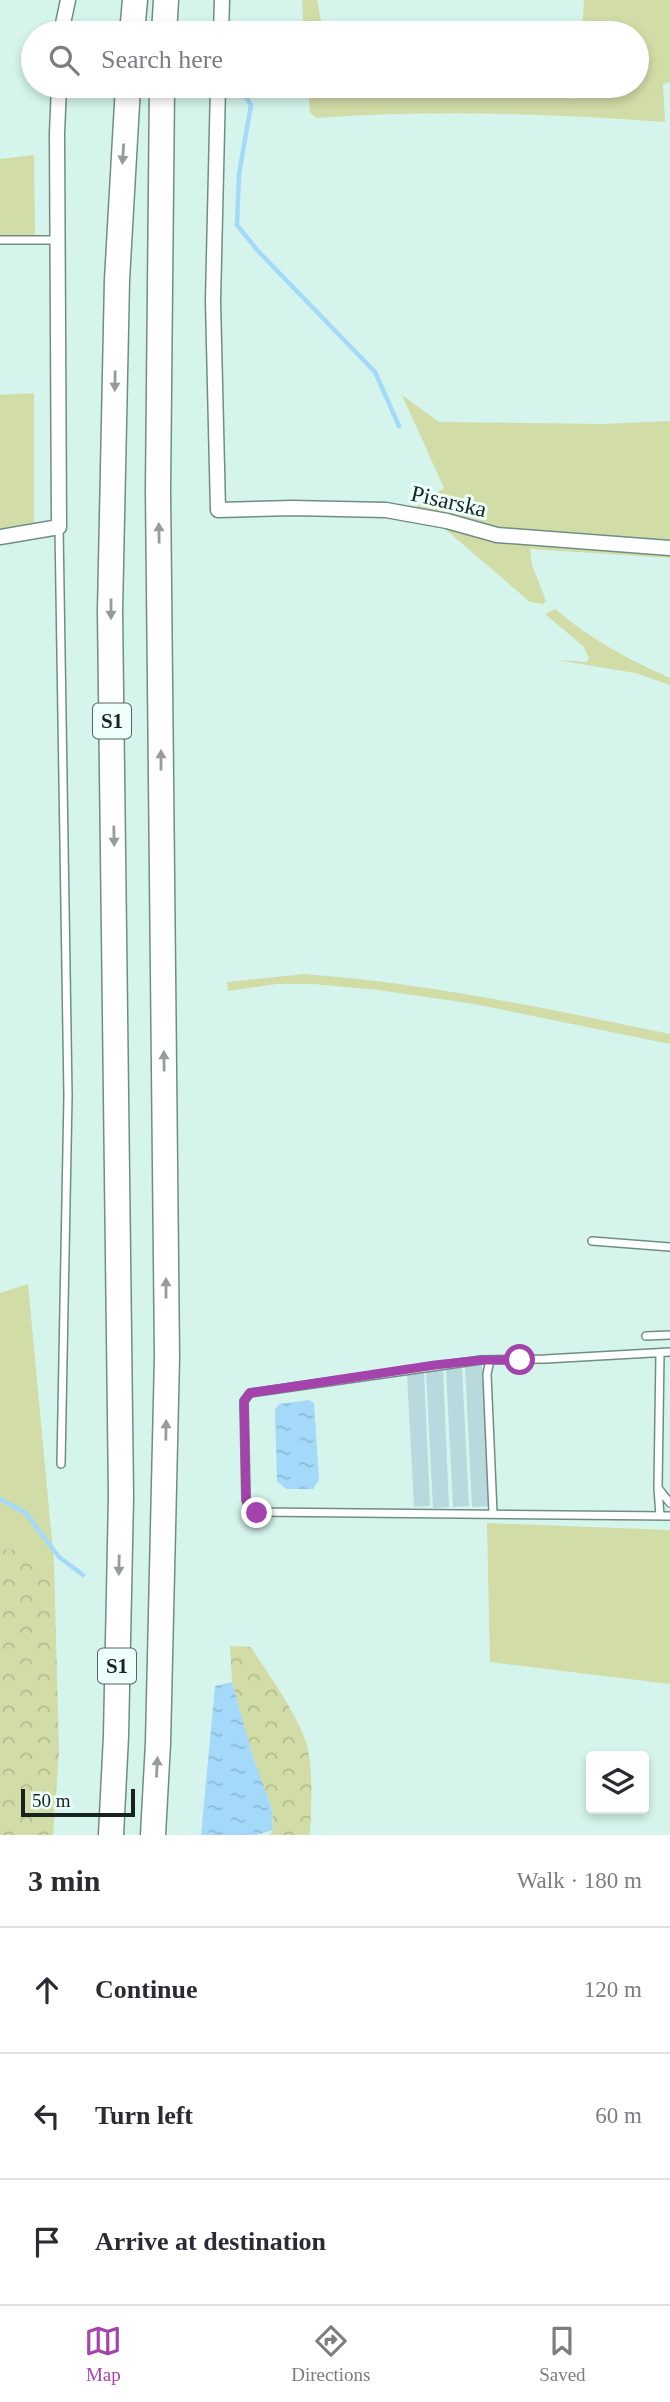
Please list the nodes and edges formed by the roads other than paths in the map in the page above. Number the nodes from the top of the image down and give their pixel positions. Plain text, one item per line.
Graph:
1 (68, 0) edge
2 (135, 0) edge
3 (166, 0) edge
4 (222, 0) edge
5 (64, 21) edge
6 (133, 21) edge
7 (165, 21) edge
8 (221, 21) edge
9 (59, 98) edge
10 (127, 98) edge
11 (162, 98) edge
12 (218, 98) edge
13 (0, 240) edge
14 (57, 240) junction
15 (59, 527) junction
16 (0, 537) edge
17 (670, 548) edge
18 (592, 1241) dead end
19 (670, 1247) edge
20 (670, 1335) edge
21 (646, 1336) dead end
22 (670, 1352) edge
23 (660, 1353) junction
24 (490, 1360) junction
25 (61, 1464) dead end
26 (658, 1488) junction
27 (670, 1503) edge
28 (493, 1513) junction
29 (660, 1516) junction
30 (670, 1516) edge
31 (111, 1835) edge
32 (153, 1835) edge

1 - 5 street
2 - 6 highway
3 - 7 highway
4 - 8 street
9 - 14 street
10 -> 31 highway, S1
32 -> 11 highway, S1
12 - 17 street, Pisarska
13 - 14 lane
14 - 15 street
15 - 16 street
15 - 25 lane
18 - 19 lane
20 - 21 lane
22 - 23 lane
23 - 24 lane
23 - 26 lane
24 - 28 lane
24 - 28 lane
26 - 27 lane
26 - 29 lane
28 - 29 lane
29 - 30 lane

